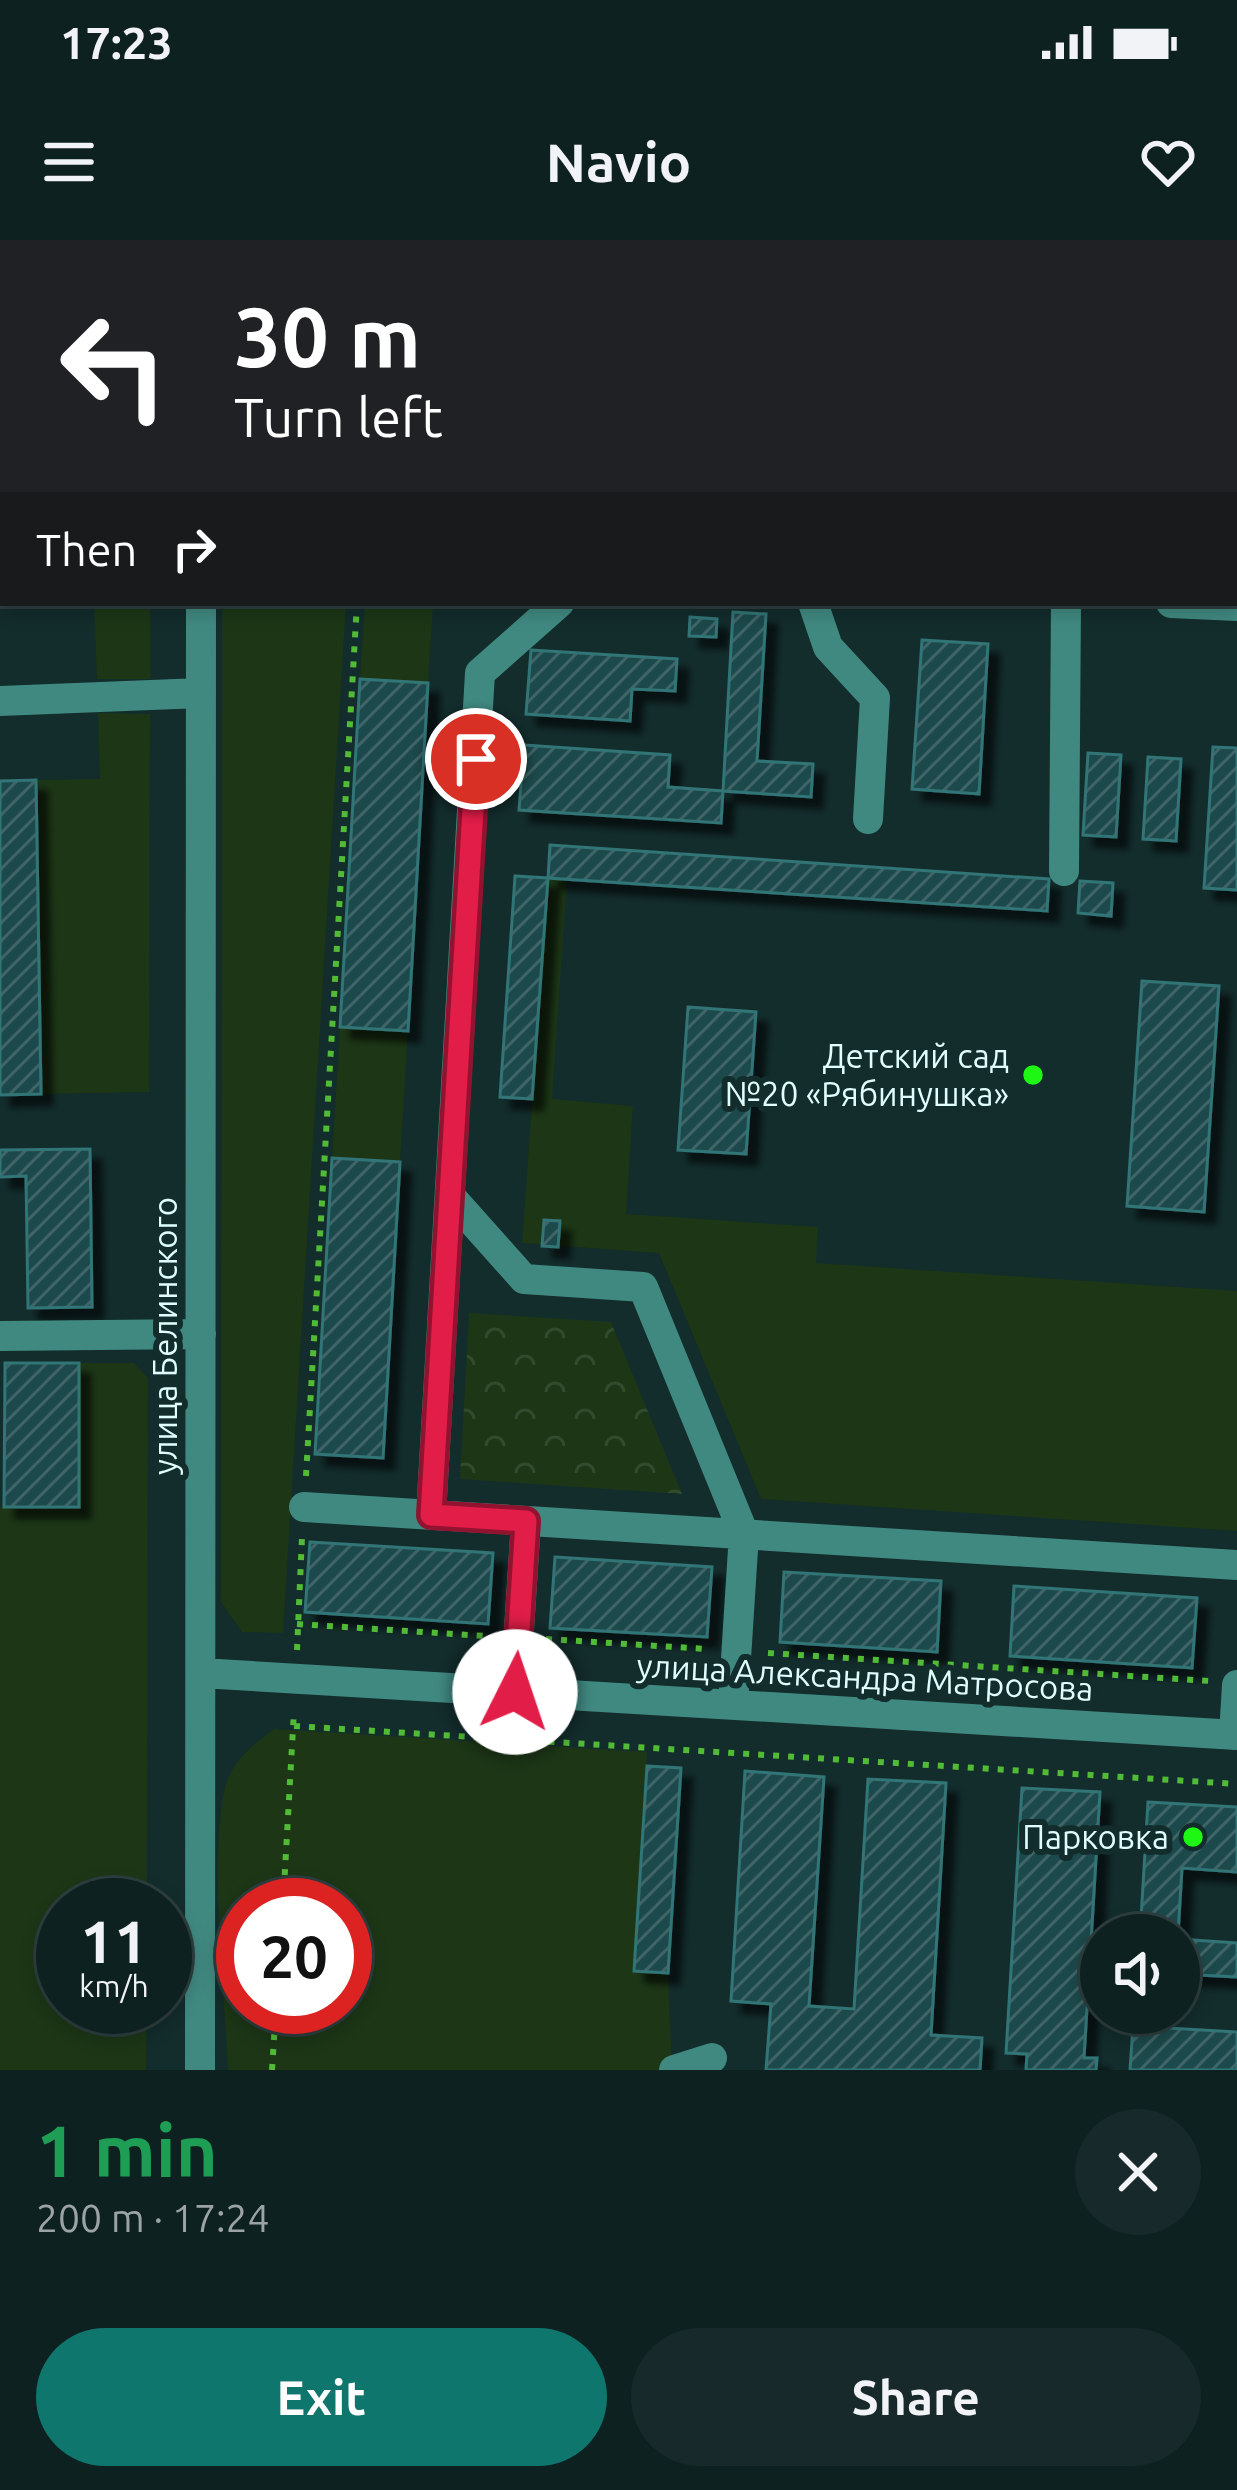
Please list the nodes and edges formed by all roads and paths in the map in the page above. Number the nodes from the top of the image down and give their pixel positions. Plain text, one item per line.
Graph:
1 (201, 606) edge
2 (357, 606) edge
3 (556, 606) edge
4 (814, 606) edge
5 (1066, 606) edge
6 (201, 694) junction
7 (0, 700) edge
8 (868, 819) dead end
9 (1064, 871) dead end
10 (450, 1196) junction
11 (201, 1334) junction
12 (0, 1336) edge
13 (304, 1508) junction
14 (431, 1515) junction
15 (526, 1521) junction
16 (744, 1534) junction
17 (1237, 1565) edge
18 (201, 1673) junction
19 (296, 1679) junction
20 (1237, 1685) edge
21 (515, 1692) junction
22 (733, 1706) junction
23 (293, 1726) junction
24 (1235, 1735) edge
25 (1237, 1784) edge
26 (285, 1878) edge
27 (274, 2034) edge
28 (712, 2058) dead end
29 (200, 2070) edge
30 (272, 2070) edge
31 (674, 2070) edge

1 - 6 street, улица Белинского
2 - 13 path
3 - 10 street
4 - 8 street
5 - 9 street
6 - 7 street
6 - 11 street, улица Белинского
10 - 14 street
10 - 16 street
11 - 12 street
11 - 18 street, улица Белинского
13 - 14 street
13 - 19 path
14 - 15 street
15 - 16 street
15 - 21 street
16 - 17 street
16 - 22 street
18 - 19 street, улица Александра Матросова
18 - 29 street, улица Белинского
19 - 21 street, улица Александра Матросова
19 - 23 path
20 - 24 street
21 - 22 street, улица Александра Матросова
22 - 24 street, улица Александра Матросова
23 - 25 path
23 - 26 path
27 - 30 path
28 - 31 street

